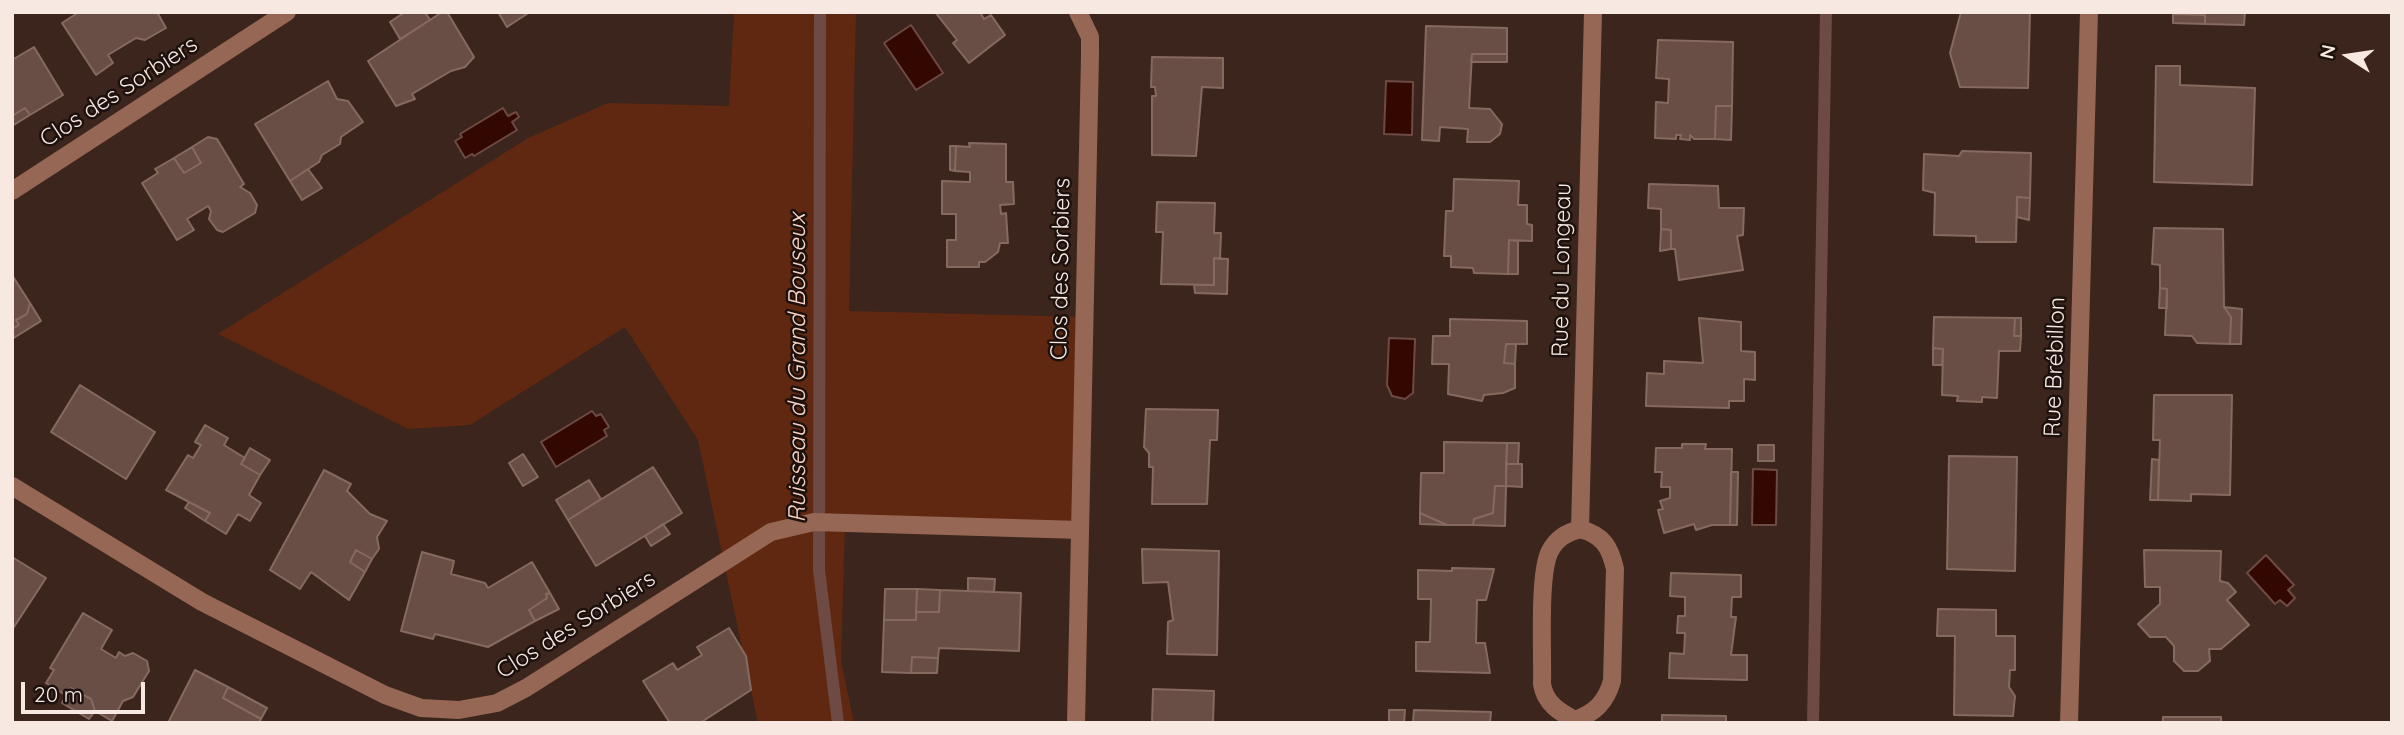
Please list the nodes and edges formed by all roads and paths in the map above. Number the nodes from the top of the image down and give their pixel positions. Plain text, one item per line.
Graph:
1 (287, 12) edge
2 (1078, 12) edge
3 (1593, 12) edge
4 (2089, 12) edge
5 (12, 191) edge
6 (12, 486) edge
7 (1580, 529) junction
8 (1080, 530) junction
9 (1575, 722) edge
10 (1076, 723) edge
11 (2069, 723) edge

1 - 5 street, Clos des Sorbiers
2 - 8 street, Clos des Sorbiers
3 - 7 street, Rue du Longeau
4 - 11 street, Rue Brébillon
6 - 8 street, Clos des Sorbiers
7 - 9 street
7 - 9 street
8 - 10 street, Clos des Sorbiers

